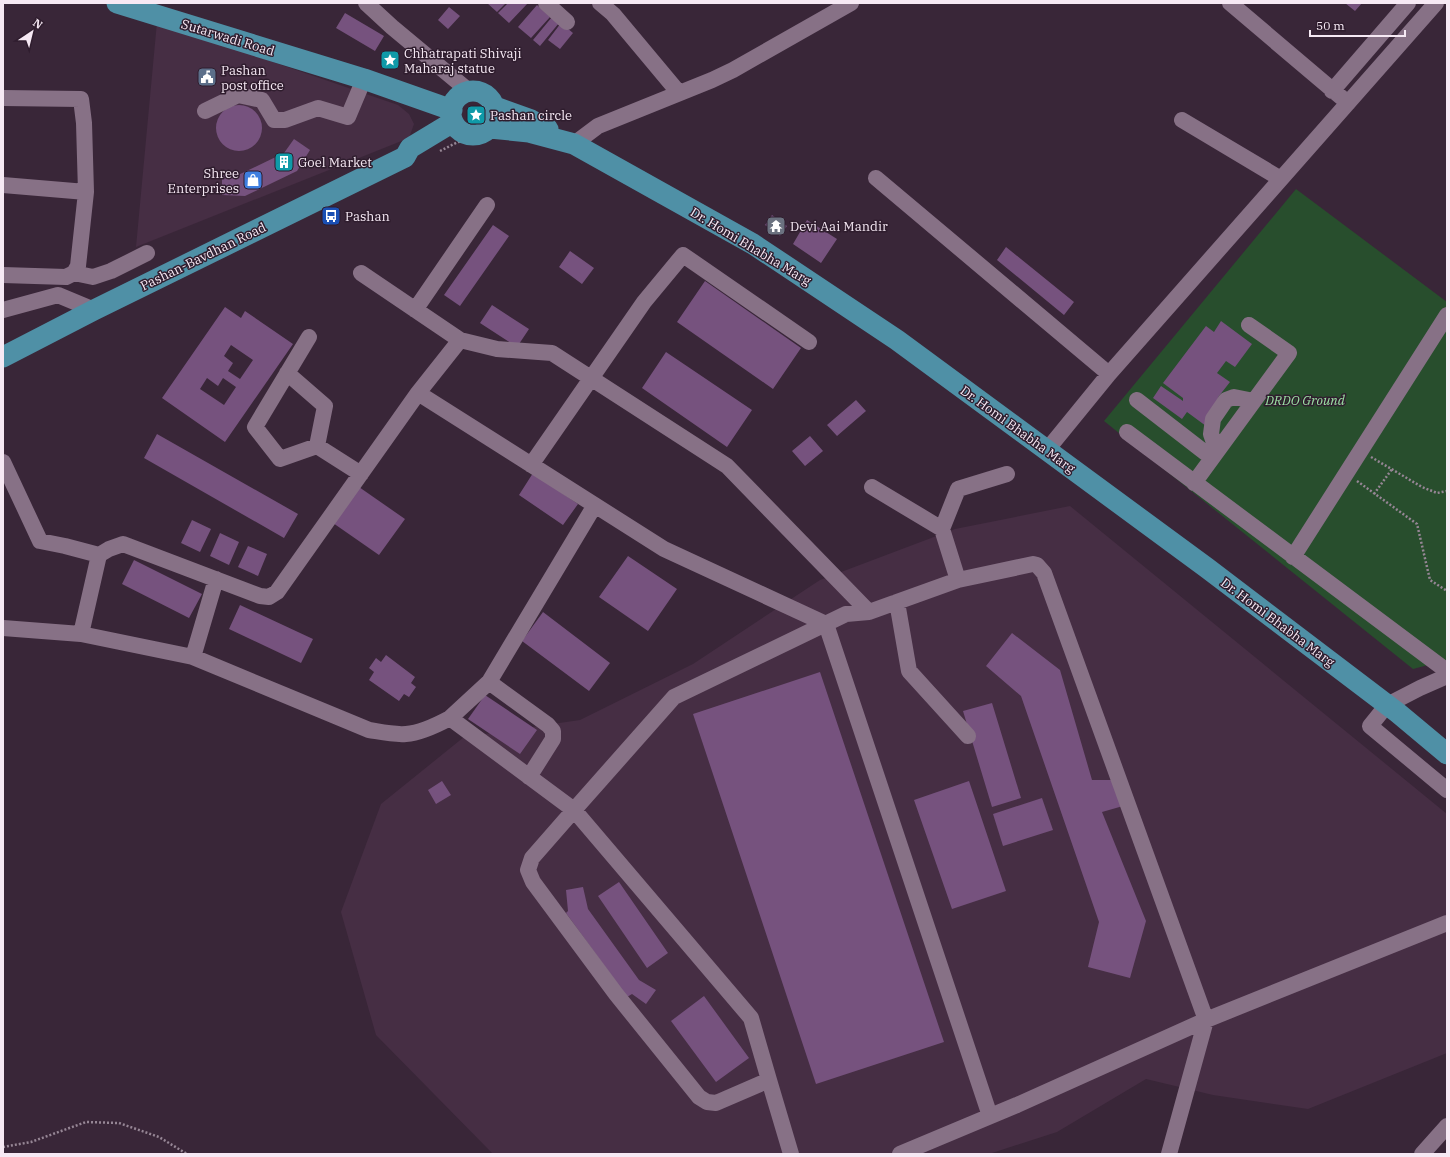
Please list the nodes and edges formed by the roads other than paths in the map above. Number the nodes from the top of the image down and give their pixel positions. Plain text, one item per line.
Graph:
1 (117, 3) edge
2 (159, 3) edge
3 (366, 3) edge
4 (546, 3) edge
5 (600, 3) edge
6 (851, 3) edge
7 (1230, 3) edge
8 (1436, 3) edge
9 (1403, 5) edge
10 (567, 22) dead end
11 (364, 78) junction
12 (1332, 91) junction
13 (679, 93) junction
14 (3, 98) edge
15 (1348, 103) junction
16 (495, 107) junction
17 (205, 111) dead end
18 (458, 111) junction
19 (1182, 120) dead end
20 (488, 134) junction
21 (569, 143) junction
22 (876, 178) dead end
23 (1281, 179) junction
24 (3, 186) edge
25 (86, 192) junction
26 (487, 205) dead end
27 (147, 253) dead end
28 (74, 273) junction
29 (361, 273) dead end
30 (3, 275) edge
31 (3, 310) edge
32 (94, 310) junction
33 (415, 310) junction
34 (1447, 315) edge
35 (1249, 325) dead end
36 (309, 337) dead end
37 (460, 340) junction
38 (809, 342) dead end
39 (3, 357) edge
40 (287, 373) junction
41 (1109, 374) junction
42 (590, 379) junction
43 (418, 393) junction
44 (1137, 400) dead end
45 (1254, 400) junction
46 (1127, 432) dead end
47 (316, 446) junction
48 (1046, 450) junction
49 (1215, 454) junction
50 (3, 462) edge
51 (531, 465) junction
52 (360, 474) junction
53 (1007, 474) dead end
54 (1194, 482) junction
55 (872, 487) dead end
56 (595, 505) junction
57 (942, 529) junction
58 (99, 555) junction
59 (1293, 556) junction
60 (216, 579) junction
61 (958, 580) junction
62 (897, 602) junction
63 (869, 612) junction
64 (826, 624) junction
65 (3, 628) edge
66 (81, 634) junction
67 (193, 657) junction
68 (1447, 670) edge
69 (1447, 676) edge
70 (489, 682) junction
71 (1387, 705) junction
72 (450, 718) junction
73 (968, 736) dead end
74 (1447, 754) edge
75 (529, 777) junction
76 (1447, 790) edge
77 (574, 810) junction
78 (1447, 923) edge
79 (1206, 1020) junction
80 (769, 1080) junction
81 (990, 1116) junction
82 (1447, 1126) edge
83 (791, 1154) edge
84 (900, 1154) edge
85 (1169, 1154) edge
86 (1422, 1154) edge

1 - 11 main road, Sutarwadi Road
2 - 18 main road
3 - 18 street
4 - 10 street
5 - 13 street
6 - 13 street
7 - 12 street
8 - 15 street
9 - 12 street
11 - 17 street
11 - 18 main road, Sutarwadi Road
12 - 15 street
13 - 21 street
14 - 25 street
15 - 23 street
16 - 18 main road
16 - 20 main road
16 - 21 main road, Dr. Homi Bhabha Marg
18 - 20 main road
18 - 32 main road, Pashan-Bavdhan Road
19 - 23 street
20 - 21 main road, Dr. Homi Bhabha Marg
21 - 48 main road, Dr. Homi Bhabha Marg
22 - 41 street
23 - 41 street
24 - 25 street
25 - 28 street
26 - 33 street
27 - 28 street
28 - 30 street
29 - 33 street
31 - 32 street
32 - 39 main road, Pashan-Bavdhan Road
33 - 37 street
34 - 59 street
35 - 45 street
36 - 40 street
37 - 42 street
37 - 43 street
38 - 42 street
40 - 47 street
40 - 47 street
41 - 48 street
42 - 51 street
42 - 63 street
43 - 51 street
43 - 52 street
44 - 49 street
45 - 49 street
45 - 49 street
46 - 54 street
47 - 52 street
48 - 71 main road, Dr. Homi Bhabha Marg
49 - 54 street
50 - 58 street
51 - 56 street
52 - 60 street
53 - 57 street
54 - 59 street
55 - 57 street
56 - 64 street
56 - 70 street
57 - 61 street
58 - 60 street
58 - 66 street
59 - 68 street
60 - 67 street
61 - 62 street
61 - 79 street
62 - 63 street
62 - 73 street
63 - 64 street
64 - 77 street
64 - 81 street
65 - 66 street
66 - 67 street
67 - 72 street
69 - 71 street
70 - 72 street
70 - 75 street
71 - 74 main road, Dr. Homi Bhabha Marg
71 - 76 street
72 - 75 street
75 - 77 street
77 - 80 street
77 - 80 street
78 - 79 street
79 - 81 street
79 - 85 street
80 - 83 street
81 - 84 street
82 - 86 street

